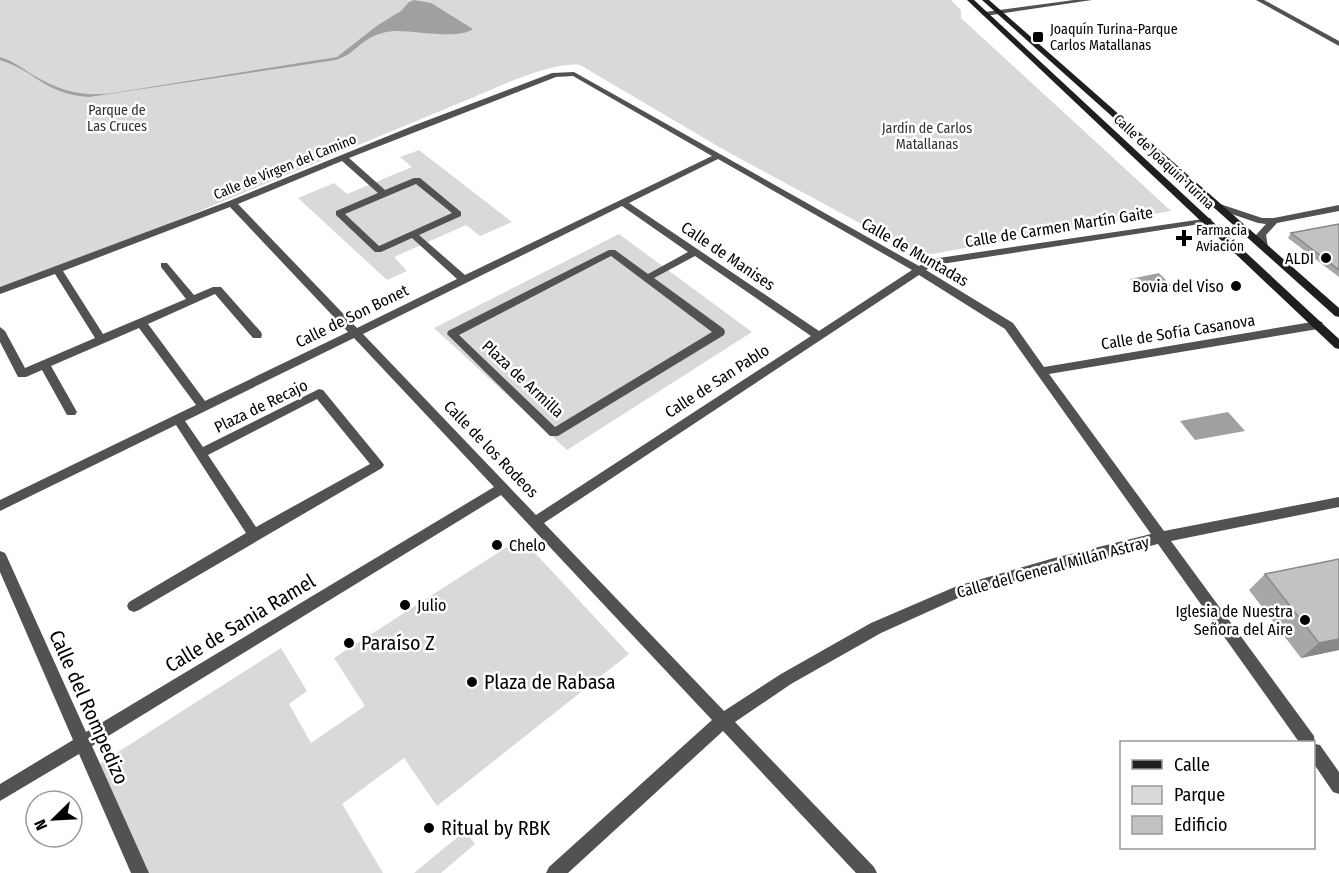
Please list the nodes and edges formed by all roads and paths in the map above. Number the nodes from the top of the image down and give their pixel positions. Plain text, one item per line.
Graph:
1 (970, 0) edge
2 (985, 0) edge
3 (1089, 0) edge
4 (1259, 0) edge
5 (999, 12) junction
6 (985, 14) junction
7 (1339, 44) edge
8 (580, 77) joint
9 (718, 156) junction
10 (343, 158) junction
11 (384, 194) junction
12 (622, 202) junction
13 (232, 203) junction
14 (1217, 206) junction
15 (1339, 208) edge
16 (1207, 220) junction
17 (1274, 221) junction
18 (413, 234) junction
19 (1263, 247) junction
20 (695, 252) junction
21 (164, 265) dead end
22 (57, 269) junction
23 (919, 270) junction
24 (647, 278) junction
25 (464, 280) junction
26 (0, 291) edge
27 (192, 300) junction
28 (1339, 314) edge
29 (141, 323) junction
30 (1318, 326) junction
31 (0, 331) edge
32 (355, 333) junction
33 (257, 334) dead end
34 (817, 335) junction
35 (101, 339) junction
36 (1339, 345) edge
37 (44, 364) junction
38 (1043, 371) junction
39 (203, 407) junction
40 (71, 412) dead end
41 (178, 419) junction
42 (201, 453) junction
43 (502, 488) junction
44 (1339, 502) edge
45 (0, 507) edge
46 (535, 522) junction
47 (254, 535) junction
48 (1159, 538) junction
49 (0, 557) edge
50 (134, 606) dead end
51 (724, 720) junction
52 (1307, 741) edge
53 (83, 743) junction
54 (1315, 752) edge
55 (1339, 786) edge
56 (0, 793) edge
57 (140, 873) edge
58 (555, 873) edge
59 (868, 873) edge

1 - 6 main road, Calle de Joaquín Turina
2 - 5 main road, Calle de Joaquín Turina
3 - 5 street
4 - 7 street
5 - 6 street
5 - 14 main road, Calle de Joaquín Turina
6 - 16 main road, Calle de Joaquín Turina
8 - 9 street, Calle de Muntadas
8 - 10 street, Calle de Virgen del Camino
9 - 12 street, Calle de Son Bonet
9 - 23 street, Calle de Muntadas
10 - 11 street
10 - 13 street, Calle de Virgen del Camino
11 - 18 street
11 - 18 street
12 - 20 street, Calle de Manises
12 - 25 street, Calle de Son Bonet
13 - 22 street, Calle de Virgen del Camino
13 - 32 street, Calle de los Rodeos
14 - 17 street
14 - 19 main road, Calle de Joaquín Turina
15 - 17 street
16 - 23 street, Calle de Carmen Martín Gaite
16 - 30 main road, Calle de Joaquín Turina
17 - 19 street
18 - 25 street
19 - 28 main road, Calle de Joaquín Turina
20 - 24 street
20 - 34 street, Calle de Manises
21 - 27 street
22 - 26 street, Calle de Virgen del Camino
22 - 35 street
23 - 34 street, Calle de San Pablo
23 - 38 street, Calle de Muntadas
24 - 24 street, Plaza de Armilla
25 - 32 street, Calle de Son Bonet
27 - 29 street
27 - 33 street
29 - 35 street
29 - 39 street
30 - 36 main road, Calle de Joaquín Turina
30 - 38 street, Calle de Sofía Casanova
31 - 37 street
32 - 39 street, Calle de Son Bonet
32 - 43 street, Calle de los Rodeos
34 - 46 street, Calle de San Pablo
35 - 37 street
37 - 40 street
38 - 48 street, Calle de Muntadas
39 - 41 street, Calle de Son Bonet
41 - 42 street, Plaza de Recajo
41 - 45 street, Calle de Son Bonet
42 - 47 street, Plaza de Recajo
42 - 47 street, Plaza de Recajo
43 - 46 street, Calle de los Rodeos
43 - 53 street, Calle de Sania Ramel
44 - 48 street, Calle del General Millán Astray
46 - 51 street, Calle de los Rodeos
47 - 50 street, Plaza de Recajo
48 - 51 street, Calle del General Millán Astray
48 - 52 street, Calle de Muntadas
49 - 53 street, Calle del Rompedizo
51 - 58 street, Calle del General Millán Astray
51 - 59 street
53 - 56 street, Calle de Sania Ramel
53 - 57 street, Calle del Rompedizo
54 - 55 street

